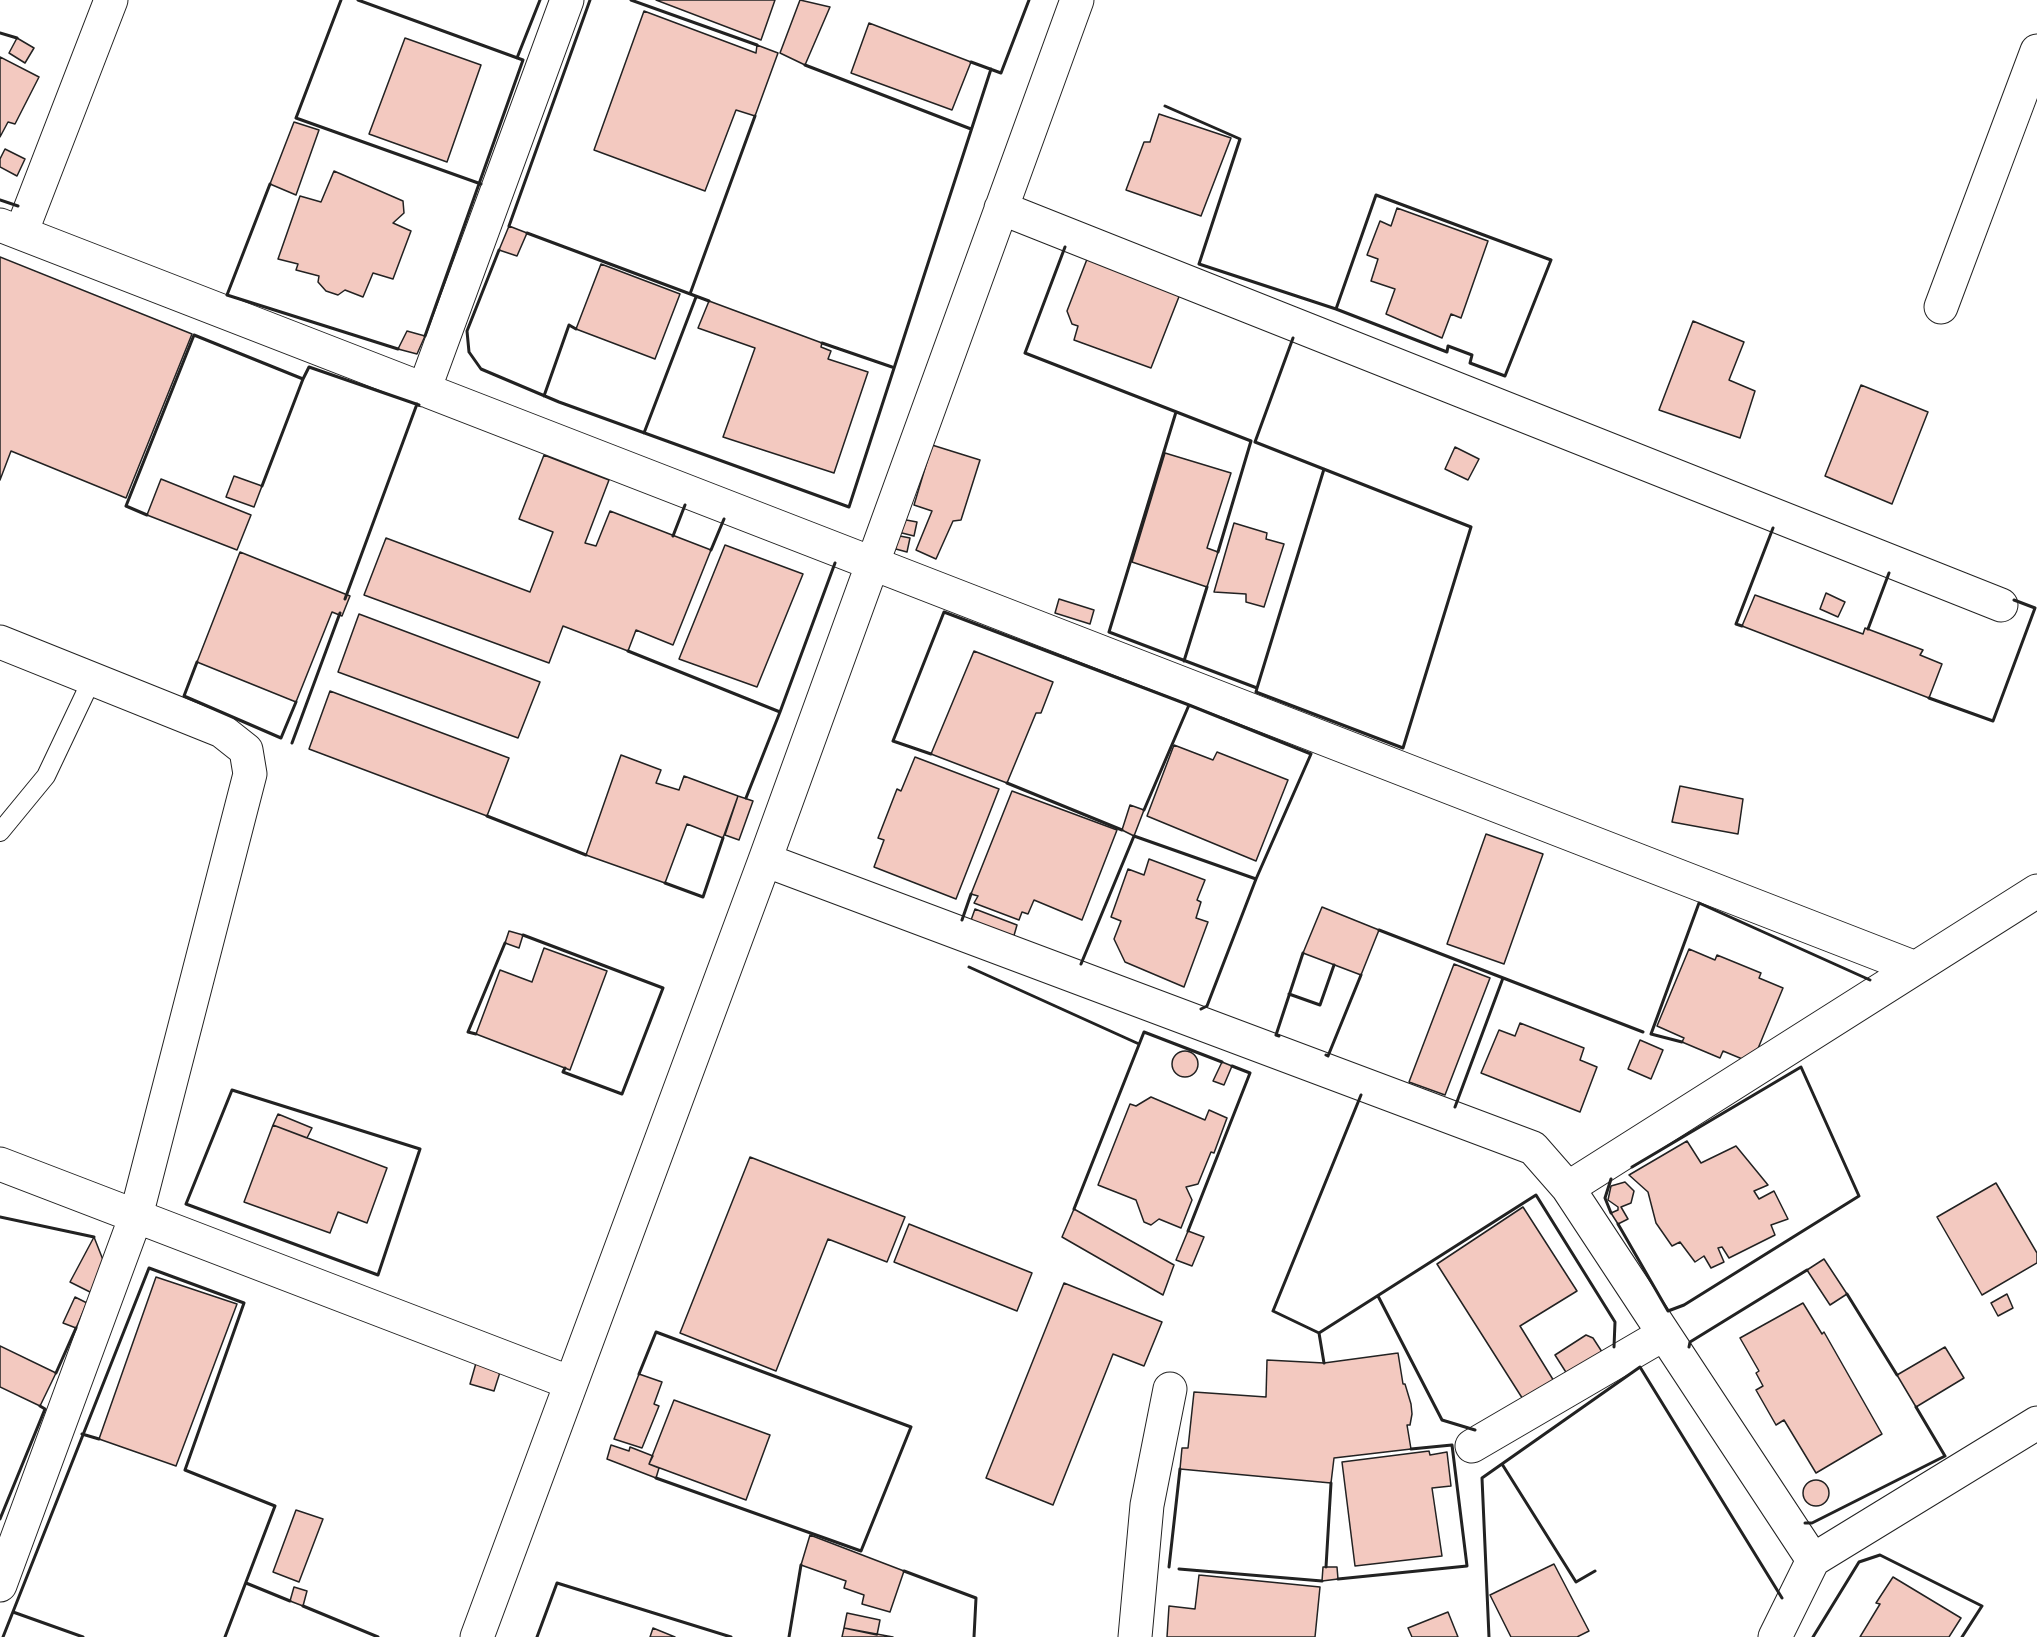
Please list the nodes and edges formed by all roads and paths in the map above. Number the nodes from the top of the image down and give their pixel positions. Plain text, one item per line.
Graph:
1 (111, 0) edge
2 (567, 0) edge
3 (1077, 0) edge
4 (2037, 51) edge
5 (1001, 208) junction
6 (10, 229) edge
7 (1941, 308) dead end
8 (424, 390) junction
9 (872, 563) junction
10 (2001, 605) dead end
11 (0, 642) edge
12 (92, 679) junction
13 (0, 832) edge
14 (765, 860) junction
15 (2037, 891) edge
16 (1914, 967) junction
17 (0, 1164) edge
18 (1568, 1188) junction
19 (136, 1216) junction
20 (1664, 1334) junction
21 (572, 1383) junction
22 (1170, 1389) dead end
23 (2037, 1423) edge
24 (1472, 1446) dead end
25 (1813, 1560) junction
26 (0, 1585) edge
27 (477, 1637) edge
28 (1135, 1637) edge
29 (1775, 1637) edge

1 - 6 street
2 - 8 street
3 - 5 street
4 - 7 street
5 - 9 street
5 - 10 street
6 - 8 street
8 - 9 street
9 - 14 street
9 - 16 street
11 - 12 street
12 - 13 lane
12 - 19 street
14 - 18 street
14 - 21 street
15 - 16 street
16 - 18 street
17 - 19 street
18 - 20 street
19 - 21 street
19 - 26 street
20 - 24 street
20 - 25 street
21 - 27 street
22 - 28 street
23 - 25 street
25 - 29 street

